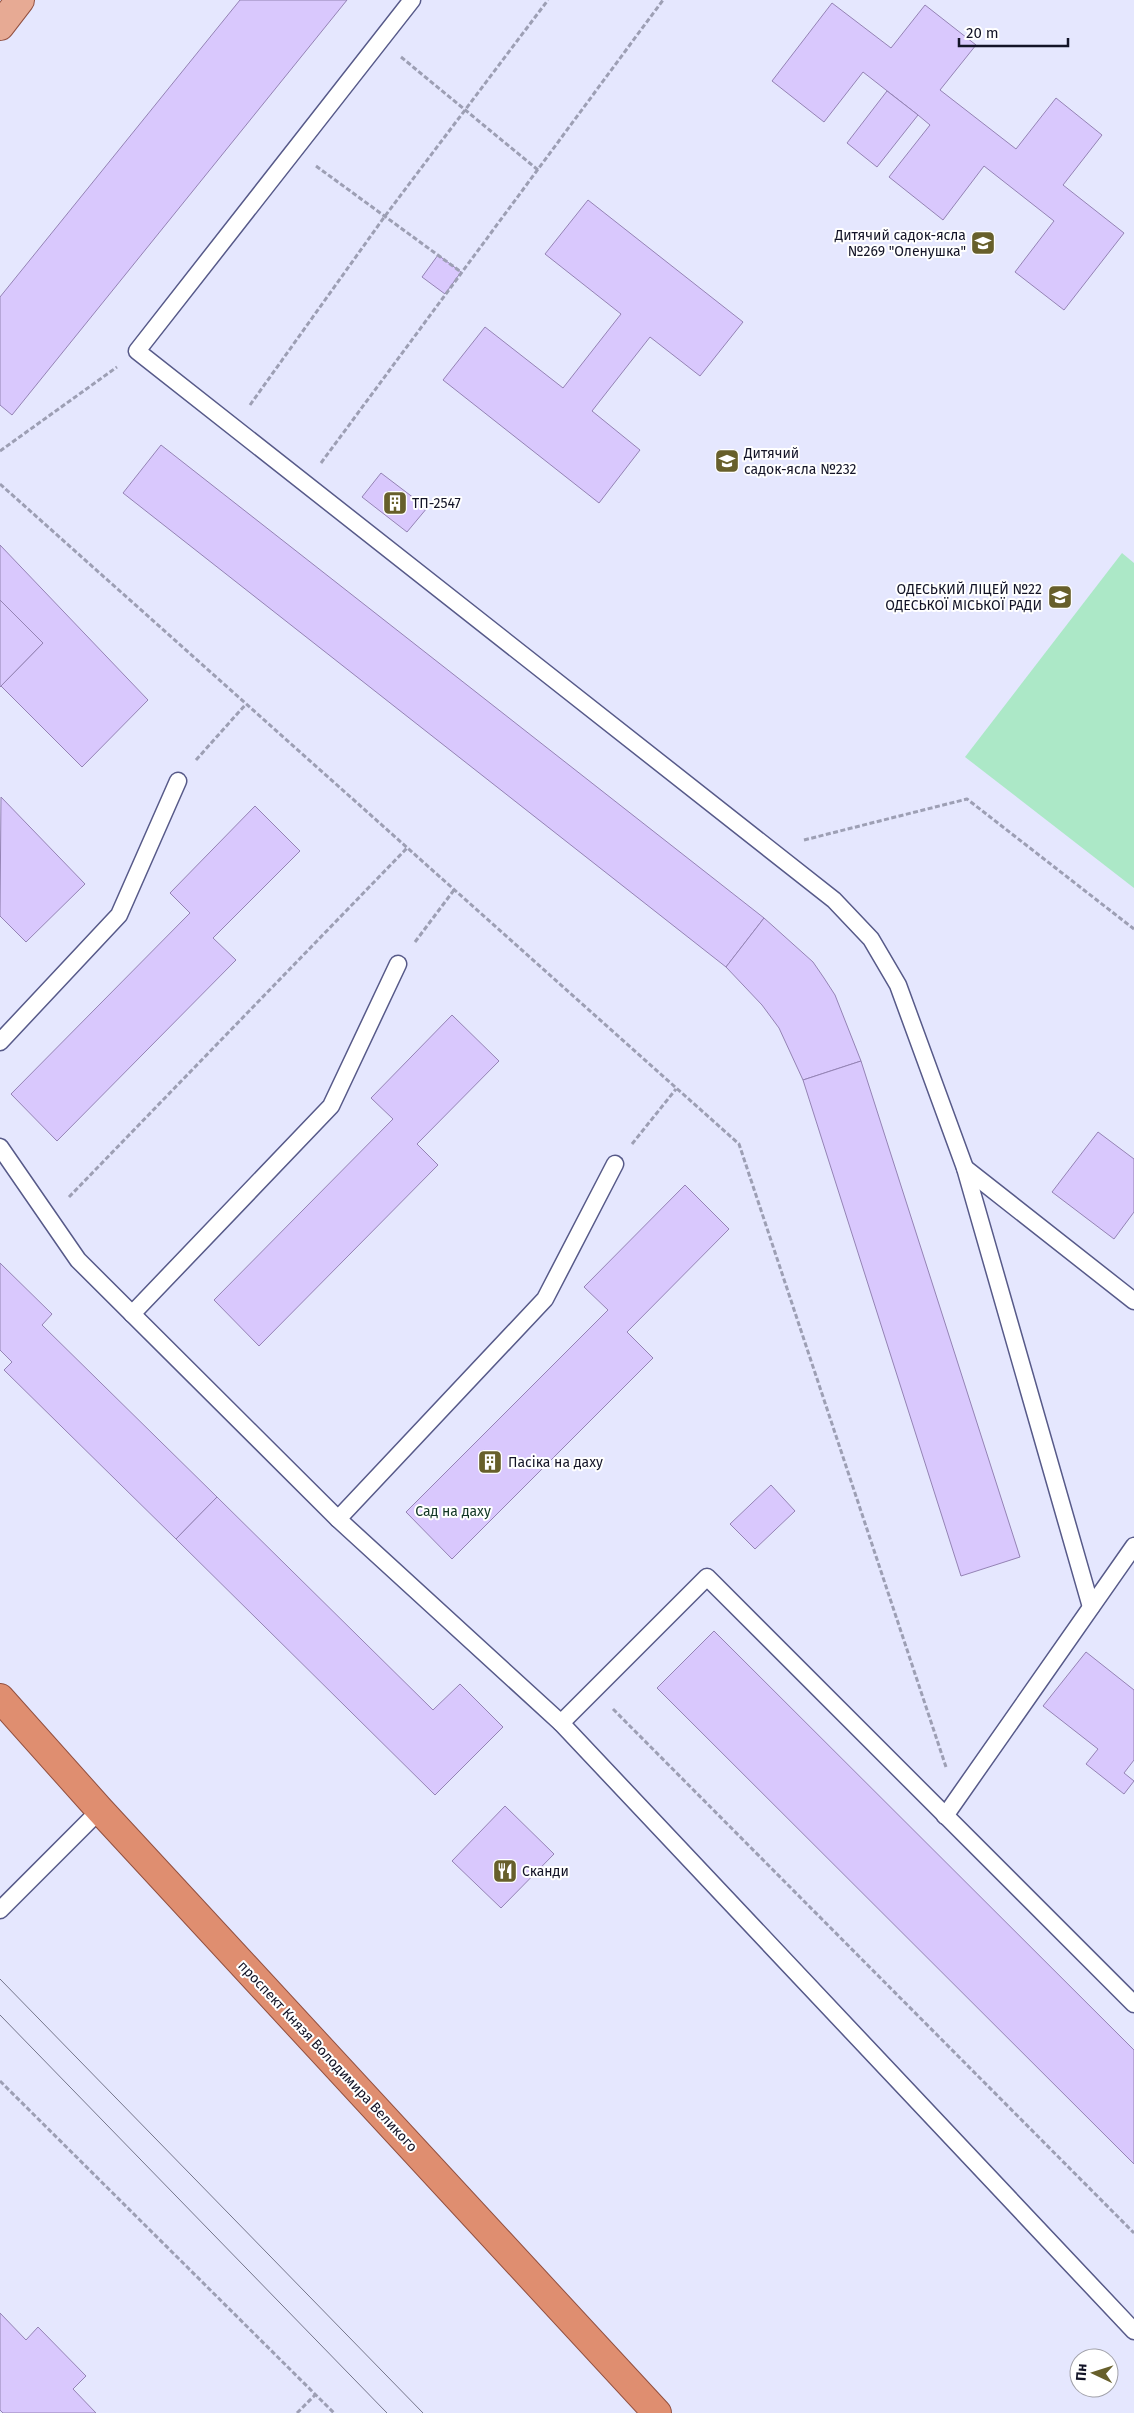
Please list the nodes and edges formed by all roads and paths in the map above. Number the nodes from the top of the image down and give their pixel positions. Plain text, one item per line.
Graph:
1 (20, 0) edge
2 (412, 0) edge
3 (548, 0) edge
4 (663, 0) edge
5 (0, 26) edge
6 (381, 40) junction
7 (465, 110) junction
8 (294, 150) junction
9 (538, 170) junction
10 (384, 216) junction
11 (461, 272) junction
12 (137, 351) junction
13 (234, 428) junction
14 (0, 451) edge
15 (305, 483) junction
16 (0, 484) edge
17 (246, 704) junction
18 (178, 781) joint
19 (407, 848) junction
20 (769, 849) junction
21 (454, 890) junction
22 (1134, 929) edge
23 (398, 964) joint
24 (0, 1042) edge
25 (676, 1089) junction
26 (0, 1147) edge
27 (615, 1164) joint
28 (965, 1168) junction
29 (49, 1218) junction
30 (1132, 1297) edge
31 (132, 1314) junction
32 (338, 1519) junction
33 (1134, 1546) edge
34 (1091, 1607) junction
35 (594, 1690) junction
36 (0, 1698) edge
37 (560, 1723) junction
38 (957, 1798) junction
39 (100, 1810) junction
40 (944, 1816) junction
41 (0, 1910) edge
42 (1134, 2004) edge
43 (0, 2081) edge
44 (1134, 2233) edge
45 (1134, 2331) edge
46 (316, 2394) junction
47 (296, 2413) edge
48 (334, 2413) edge
49 (657, 2413) edge

1 - 5 main road
2 - 6 lane
3 - 7 path
4 - 9 path
6 - 7 path
6 - 8 lane
7 - 9 path
7 - 10 path
8 - 10 path
8 - 12 lane
9 - 11 path
10 - 11 path
10 - 13 path
11 - 15 path
12 - 13 lane
12 - 14 path
13 - 15 lane
15 - 20 lane
16 - 17 path
17 - 18 path
17 - 19 path
18 - 24 lane
19 - 21 path
19 - 29 path
20 - 22 path
20 - 28 lane
21 - 23 path
21 - 25 path
23 - 31 lane
25 - 27 path
25 - 38 path
26 - 29 lane
27 - 32 lane
28 - 30 lane
28 - 34 lane
29 - 31 lane
31 - 32 lane
32 - 37 lane
33 - 34 lane
34 - 38 lane
35 - 37 lane
35 - 40 lane
35 - 44 path
36 - 39 highway, проспект Князя Володимира Великого
37 - 45 lane
38 - 40 lane
39 - 41 lane
39 - 49 highway, проспект Князя Володимира Великого
40 - 42 lane
43 - 46 path
46 - 47 path
46 - 48 path

